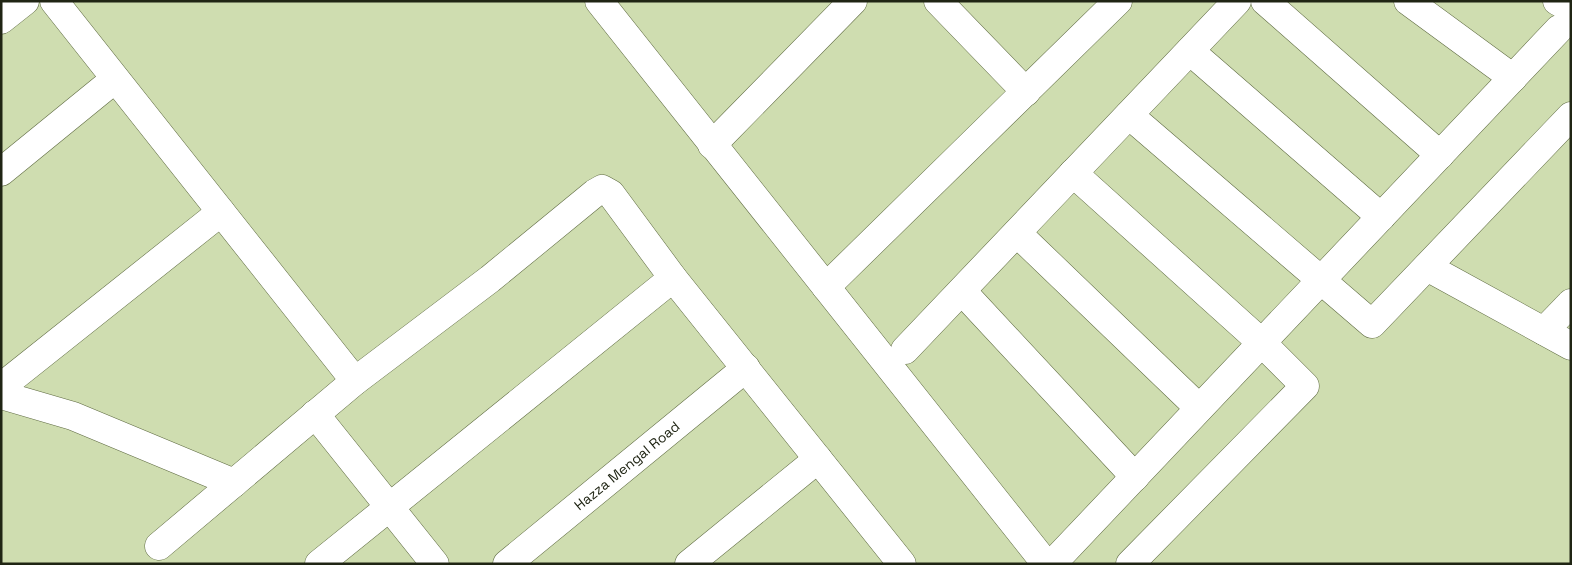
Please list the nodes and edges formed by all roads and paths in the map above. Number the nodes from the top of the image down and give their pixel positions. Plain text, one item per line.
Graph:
1 (25, 1) edge
2 (54, 1) edge
3 (599, 1) edge
4 (853, 1) edge
5 (938, 1) edge
6 (1118, 1) edge
7 (1237, 1) edge
8 (1266, 1) edge
9 (1408, 1) edge
10 (1557, 1) edge
11 (1565, 19) edge
12 (1, 20) edge
13 (1190, 51) junction
14 (1513, 78) junction
15 (115, 79) junction
16 (1026, 92) junction
17 (1129, 115) junction
18 (1571, 116) edge
19 (712, 145) junction
20 (1440, 155) junction
21 (1, 172) edge
22 (1074, 173) junction
23 (221, 212) junction
24 (1382, 217) junction
25 (1017, 233) junction
26 (1427, 266) junction
27 (673, 278) junction
28 (1321, 281) junction
29 (826, 287) junction
30 (962, 291) junction
31 (1571, 303) edge
32 (1544, 331) junction
33 (1262, 343) junction
34 (1571, 346) edge
35 (905, 350) dead end
36 (746, 368) junction
37 (355, 381) junction
38 (1, 386) edge
39 (1, 395) edge
40 (1199, 408) junction
41 (315, 414) junction
42 (818, 459) junction
43 (1135, 477) junction
44 (234, 483) junction
45 (390, 507) junction
46 (159, 546) dead end
47 (892, 560) edge
48 (319, 564) edge
49 (435, 564) edge
50 (507, 564) edge
51 (689, 564) edge
52 (1046, 564) edge
53 (1052, 564) edge
54 (1130, 564) edge

1 - 12 street
2 - 15 street
3 - 19 street
4 - 19 street
5 - 16 street
6 - 16 street
7 - 13 street
8 - 20 street
9 - 14 street
10 - 11 street
11 - 14 street
13 - 17 street
13 - 24 street
14 - 20 street
15 - 21 street
15 - 23 street
16 - 29 street
17 - 22 street
17 - 28 street
18 - 26 street
19 - 29 street
20 - 24 street
22 - 25 street
22 - 33 street
23 - 37 street
23 - 38 street
24 - 28 street
25 - 30 street
25 - 40 street
26 - 28 street
26 - 32 street
27 - 36 street
27 - 37 street
27 - 45 street
28 - 33 street
29 - 52 street
30 - 35 street
30 - 43 street
31 - 32 street
32 - 34 street
33 - 40 street
33 - 54 street
36 - 42 street
36 - 50 street, Hazza Mengal Road
37 - 41 street
39 - 44 street
40 - 43 street
41 - 44 street
41 - 45 street
42 - 47 street
42 - 51 street
43 - 53 street
44 - 46 street
45 - 48 street
45 - 49 street

